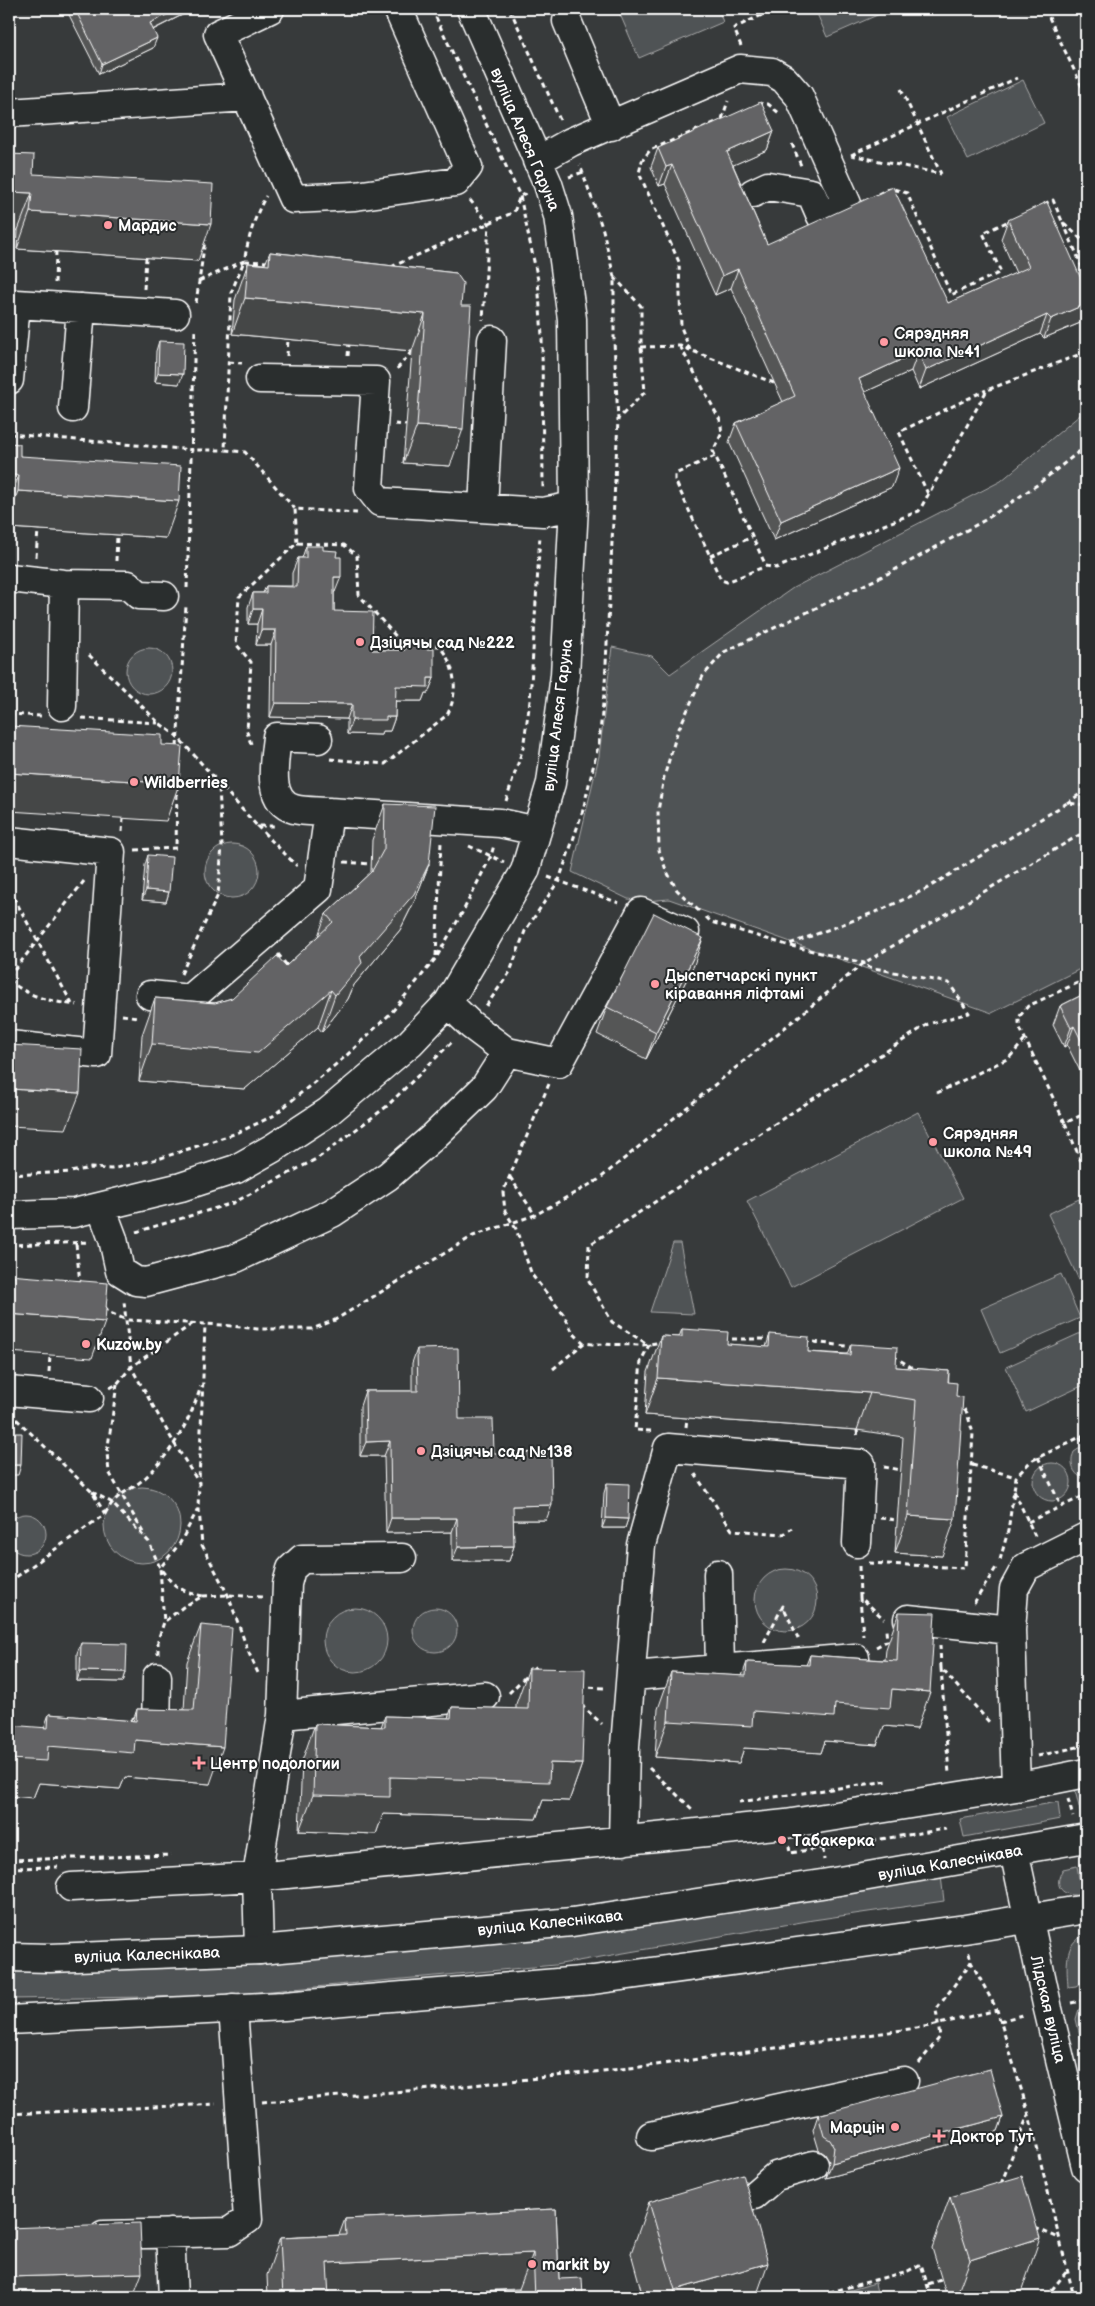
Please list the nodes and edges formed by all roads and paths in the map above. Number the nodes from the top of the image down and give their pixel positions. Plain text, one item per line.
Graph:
1 (270, 9) edge
2 (398, 9) edge
3 (432, 9) edge
4 (471, 9) edge
5 (510, 9) edge
6 (1045, 9) edge
7 (567, 21) dead end
8 (1017, 78) dead end
9 (901, 89) dead end
10 (1086, 95) edge
11 (247, 97) junction
12 (9, 114) edge
13 (918, 123) junction
14 (611, 126) junction
15 (571, 142) junction
16 (850, 155) junction
17 (846, 157) dead end
18 (537, 161) junction
19 (280, 171) junction
20 (456, 182) junction
21 (753, 192) dead end
22 (1062, 220) dead end
23 (206, 236) edge
24 (56, 252) edge
25 (146, 258) edge
26 (1086, 276) edge
27 (614, 277) junction
28 (198, 281) junction
29 (54, 307) junction
30 (81, 308) junction
31 (142, 312) junction
32 (188, 315) junction
33 (487, 335) joint
34 (288, 339) edge
35 (680, 346) junction
36 (641, 347) junction
37 (412, 350) edge
38 (1086, 352) edge
39 (287, 357) dead end
40 (397, 369) dead end
41 (260, 379) dead end
42 (9, 380) edge
43 (774, 383) dead end
44 (987, 390) junction
45 (74, 408) dead end
46 (618, 420) junction
47 (9, 434) edge
48 (1086, 446) edge
49 (193, 450) junction
50 (225, 450) dead end
51 (715, 456) junction
52 (928, 494) junction
53 (574, 506) junction
54 (483, 508) junction
55 (295, 509) dead end
56 (543, 512) junction
57 (752, 537) junction
58 (297, 543) junction
59 (710, 556) junction
60 (766, 566) junction
61 (9, 578) edge
62 (64, 584) junction
63 (179, 596) junction
64 (411, 643) edge
65 (420, 644) edge
66 (62, 706) dead end
67 (321, 749) joint
68 (177, 755) edge
69 (276, 755) junction
70 (177, 783) edge
71 (219, 786) dead end
72 (1086, 790) edge
73 (1067, 803) junction
74 (1086, 804) edge
75 (329, 812) junction
76 (500, 823) junction
77 (257, 826) dead end
78 (537, 831) junction
79 (1086, 831) edge
80 (441, 834) dead end
81 (9, 841) edge
82 (466, 845) dead end
83 (112, 852) junction
84 (490, 856) junction
85 (337, 862) dead end
86 (371, 864) dead end
87 (86, 878) dead end
88 (558, 880) junction
89 (9, 890) edge
90 (318, 890) junction
91 (640, 912) junction
92 (698, 938) edge
93 (37, 941) junction
94 (787, 945) junction
95 (277, 953) dead end
96 (436, 958) junction
97 (864, 963) junction
98 (292, 972) edge
99 (9, 978) edge
100 (1086, 979) edge
101 (153, 1003) junction
102 (448, 1003) junction
103 (72, 1005) junction
104 (89, 1011) junction
105 (470, 1025) junction
106 (1026, 1040) junction
107 (9, 1045) edge
108 (507, 1052) junction
109 (559, 1063) junction
110 (937, 1093) dead end
111 (1086, 1113) edge
112 (1065, 1123) junction
113 (1086, 1173) edge
114 (9, 1175) edge
115 (510, 1176) junction
116 (102, 1207) junction
117 (9, 1214) edge
118 (535, 1215) junction
119 (512, 1224) junction
120 (113, 1239) junction
121 (76, 1244) junction
122 (9, 1245) edge
123 (71, 1283) edge
124 (80, 1284) junction
125 (86, 1290) edge
126 (98, 1301) edge
127 (127, 1320) junction
128 (192, 1324) junction
129 (205, 1324) junction
130 (584, 1343) junction
131 (644, 1345) dead end
132 (132, 1367) junction
133 (553, 1369) dead end
134 (203, 1382) junction
135 (117, 1384) junction
136 (9, 1391) edge
137 (89, 1398) joint
138 (9, 1412) edge
139 (635, 1430) dead end
140 (1086, 1434) edge
141 (1080, 1437) junction
142 (174, 1443) junction
143 (1086, 1451) edge
144 (1038, 1458) junction
145 (972, 1465) dead end
146 (876, 1466) dead end
147 (901, 1470) dead end
148 (1016, 1477) junction
149 (200, 1483) junction
150 (1014, 1491) dead end
151 (92, 1492) junction
152 (121, 1493) junction
153 (1086, 1495) edge
154 (111, 1502) junction
155 (1061, 1506) junction
156 (198, 1508) junction
157 (105, 1514) junction
158 (872, 1517) dead end
159 (897, 1520) dead end
160 (1028, 1522) dead end
161 (792, 1528) dead end
162 (732, 1530) dead end
163 (1086, 1537) edge
164 (149, 1542) junction
165 (858, 1553) joint
166 (402, 1558) dead end
167 (160, 1568) junction
168 (718, 1574) dead end
169 (9, 1582) edge
170 (228, 1595) junction
171 (203, 1596) junction
172 (286, 1598) junction
173 (908, 1619) edge
174 (164, 1622) junction
175 (1011, 1630) junction
176 (949, 1643) dead end
177 (863, 1653) joint
178 (808, 1660) junction
179 (538, 1664) dead end
180 (750, 1666) junction
181 (941, 1668) junction
182 (720, 1669) junction
183 (259, 1675) dead end
184 (632, 1676) junction
185 (157, 1677) joint
186 (484, 1696) joint
187 (282, 1715) junction
188 (992, 1725) dead end
189 (116, 1730) edge
190 (1086, 1745) edge
191 (957, 1770) dead end
192 (949, 1772) junction
193 (942, 1773) dead end
194 (1016, 1773) junction
195 (1086, 1773) edge
196 (949, 1777) dead end
197 (896, 1780) dead end
198 (731, 1804) dead end
199 (702, 1808) dead end
200 (683, 1810) dead end
201 (946, 1830) dead end
202 (1086, 1838) edge
203 (623, 1841) junction
204 (1014, 1851) junction
205 (790, 1853) dead end
206 (174, 1855) dead end
207 (9, 1860) edge
208 (257, 1877) junction
209 (71, 1887) dead end
210 (1086, 1909) edge
211 (1029, 1920) junction
212 (968, 1949) dead end
213 (259, 1950) junction
214 (9, 1957) edge
215 (971, 1962) junction
216 (233, 2008) junction
217 (997, 2010) junction
218 (9, 2020) edge
219 (938, 2024) junction
220 (904, 2081) joint
221 (239, 2104) junction
222 (9, 2114) edge
223 (1029, 2115) junction
224 (1081, 2122) edge
225 (651, 2136) dead end
226 (814, 2165) dead end
227 (1086, 2167) edge
228 (998, 2189) edge
229 (754, 2195) dead end
230 (1026, 2224) edge
231 (170, 2233) junction
232 (78, 2235) edge
233 (1059, 2238) junction
234 (1067, 2271) junction
235 (942, 2280) dead end
236 (927, 2284) junction
237 (479, 2292) edge
238 (173, 2297) edge
239 (479, 2297) edge
240 (812, 2297) edge
241 (931, 2297) edge
242 (1046, 2297) edge
243 (1074, 2297) edge

1 - 11 main road
2 - 20 main road
3 - 56 path
4 - 18 main road, вуліца Алеся Гаруна
5 - 15 path
6 - 10 path
7 - 14 main road
8 - 13 path
9 - 13 path
11 - 12 main road
11 - 19 main road
13 - 16 path
13 - 16 path
14 - 15 main road
14 - 21 main road
15 - 18 main road
15 - 27 path
16 - 17 path
18 - 53 main road, вуліца Алеся Гаруна
19 - 20 main road
19 - 28 path
20 - 33 path
22 - 26 path
23 - 28 path
24 - 29 path
25 - 31 path
27 - 36 path
27 - 46 path
28 - 32 path
29 - 30 main road
29 - 42 main road
30 - 31 main road
30 - 45 main road
31 - 32 main road
32 - 49 path
33 - 54 main road
34 - 39 path
35 - 36 path
35 - 43 path
35 - 51 path
36 - 46 path
37 - 40 path
38 - 44 path
41 - 54 main road
44 - 52 path
44 - 52 path
46 - 88 path
47 - 49 path
48 - 94 path
49 - 50 path
49 - 63 path
51 - 57 path
51 - 59 path
52 - 60 path
53 - 56 main road
53 - 78 main road, вуліца Алеся Гаруна
54 - 56 main road
55 - 58 path
56 - 76 path
57 - 59 path
57 - 60 path
58 - 64 path
58 - 69 path
59 - 60 path
61 - 62 main road
62 - 63 main road
62 - 66 main road
63 - 68 path
65 - 67 path
67 - 69 main road
69 - 75 main road
70 - 83 path
71 - 101 path
72 - 73 path
73 - 74 path
73 - 94 path
75 - 76 main road
75 - 90 main road
76 - 78 main road
76 - 84 path
77 - 90 path
78 - 102 main road, вуліца Алеся Гаруна
79 - 97 path
80 - 96 path
81 - 83 main road
82 - 84 path
83 - 104 main road
84 - 96 path
85 - 86 path
87 - 93 path
88 - 91 path
88 - 105 path
89 - 93 path
90 - 101 main road
91 - 92 main road
91 - 109 main road
93 - 99 path
93 - 103 path
94 - 97 path
95 - 98 path
96 - 114 path
97 - 118 path
97 - 139 path
99 - 103 path
100 - 106 path
101 - 104 path
102 - 105 main road
102 - 116 main road, вуліца Алеся Гаруна
103 - 104 path
103 - 104 path
104 - 107 main road
105 - 108 main road
105 - 120 path
106 - 110 path
106 - 112 path
108 - 109 main road
108 - 120 main road
109 - 115 path
111 - 112 path
112 - 113 path
115 - 118 path
115 - 119 path
116 - 117 main road, вуліца Алеся Гаруна
116 - 120 main road
118 - 119 path
119 - 129 path
119 - 130 path
120 - 121 path
121 - 122 path
121 - 124 path
123 - 124 path
124 - 125 path
126 - 127 path
127 - 128 path
127 - 132 path
128 - 129 path
128 - 132 path
129 - 134 path
130 - 131 path
130 - 133 path
132 - 135 path
132 - 142 path
134 - 142 path
134 - 149 path
135 - 137 path
135 - 152 path
136 - 137 main road
138 - 151 path
140 - 141 path
141 - 143 path
141 - 144 path
142 - 149 path
142 - 152 path
144 - 148 path
144 - 155 path
145 - 148 path
146 - 147 path
148 - 150 path
149 - 156 path
151 - 154 path
151 - 157 path
152 - 154 path
152 - 164 path
153 - 155 path
154 - 157 path
154 - 164 path
155 - 160 path
156 - 167 path
156 - 170 path
157 - 169 path
158 - 159 path
161 - 162 path
163 - 175 main road
164 - 167 path
165 - 177 path
165 - 184 main road
166 - 172 main road
167 - 171 path
167 - 174 path
168 - 182 main road
170 - 171 path
170 - 172 path
170 - 183 path
171 - 174 path
172 - 187 main road
173 - 175 main road
174 - 185 path
175 - 194 main road
176 - 181 path
177 - 178 main road
178 - 180 main road
178 - 180 path
179 - 186 path
180 - 182 main road
181 - 188 path
181 - 192 path
182 - 184 main road
184 - 203 main road
185 - 189 main road
186 - 187 main road
187 - 208 main road
190 - 194 path
191 - 192 path
192 - 193 path
192 - 196 path
194 - 195 main road
194 - 203 main road
197 - 198 path
199 - 200 path
201 - 205 path
202 - 204 main road, вуліца Калеснікава
203 - 208 main road
204 - 211 main road, Лідская вуліца
204 - 213 main road, вуліца Калеснікава
206 - 207 path
208 - 209 main road
208 - 213 main road
210 - 211 main road
211 - 216 main road
211 - 224 main road, Лідская вуліца
212 - 215 path
213 - 214 main road, вуліца Калеснікава
215 - 217 path
215 - 219 path
216 - 218 main road
216 - 221 main road
217 - 219 path
217 - 223 path
219 - 220 path
219 - 221 path
220 - 225 main road
221 - 222 path
221 - 231 main road
223 - 228 path
223 - 233 path
224 - 227 main road, Лідская вуліца
226 - 229 main road
230 - 233 path
231 - 232 main road
231 - 238 main road
233 - 234 path
234 - 242 path
234 - 243 path
235 - 236 path
236 - 240 path
236 - 241 path
237 - 239 path

